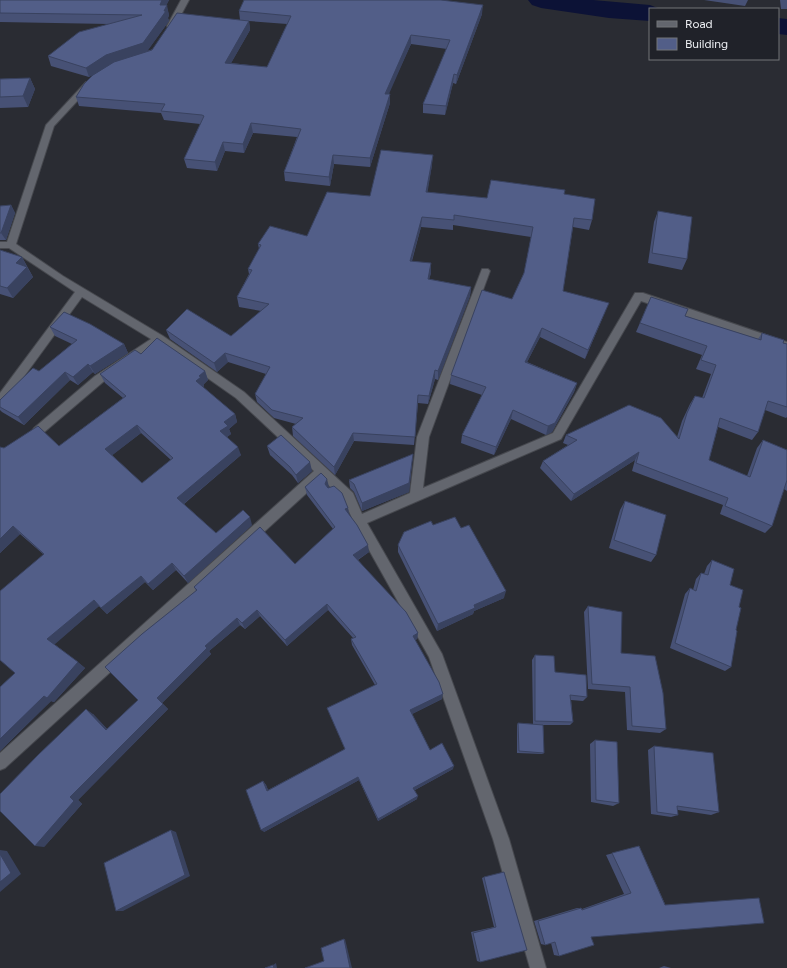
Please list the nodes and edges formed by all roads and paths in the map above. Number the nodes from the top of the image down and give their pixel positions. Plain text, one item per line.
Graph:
1 (185, 0) edge
2 (164, 35) edge
3 (97, 78) edge
4 (5, 245) edge
5 (485, 270) dead end
6 (81, 292) junction
7 (159, 339) junction
8 (787, 346) edge
9 (0, 401) edge
10 (38, 431) edge
11 (322, 470) junction
12 (416, 497) junction
13 (359, 522) junction
14 (0, 763) edge
15 (538, 968) edge

1 - 2 street
3 - 4 street
4 - 6 street
5 - 12 street
6 - 7 street
6 - 9 street
7 - 10 street
7 - 11 street
8 - 12 street
11 - 13 street
11 - 14 street
12 - 13 street
13 - 15 street

